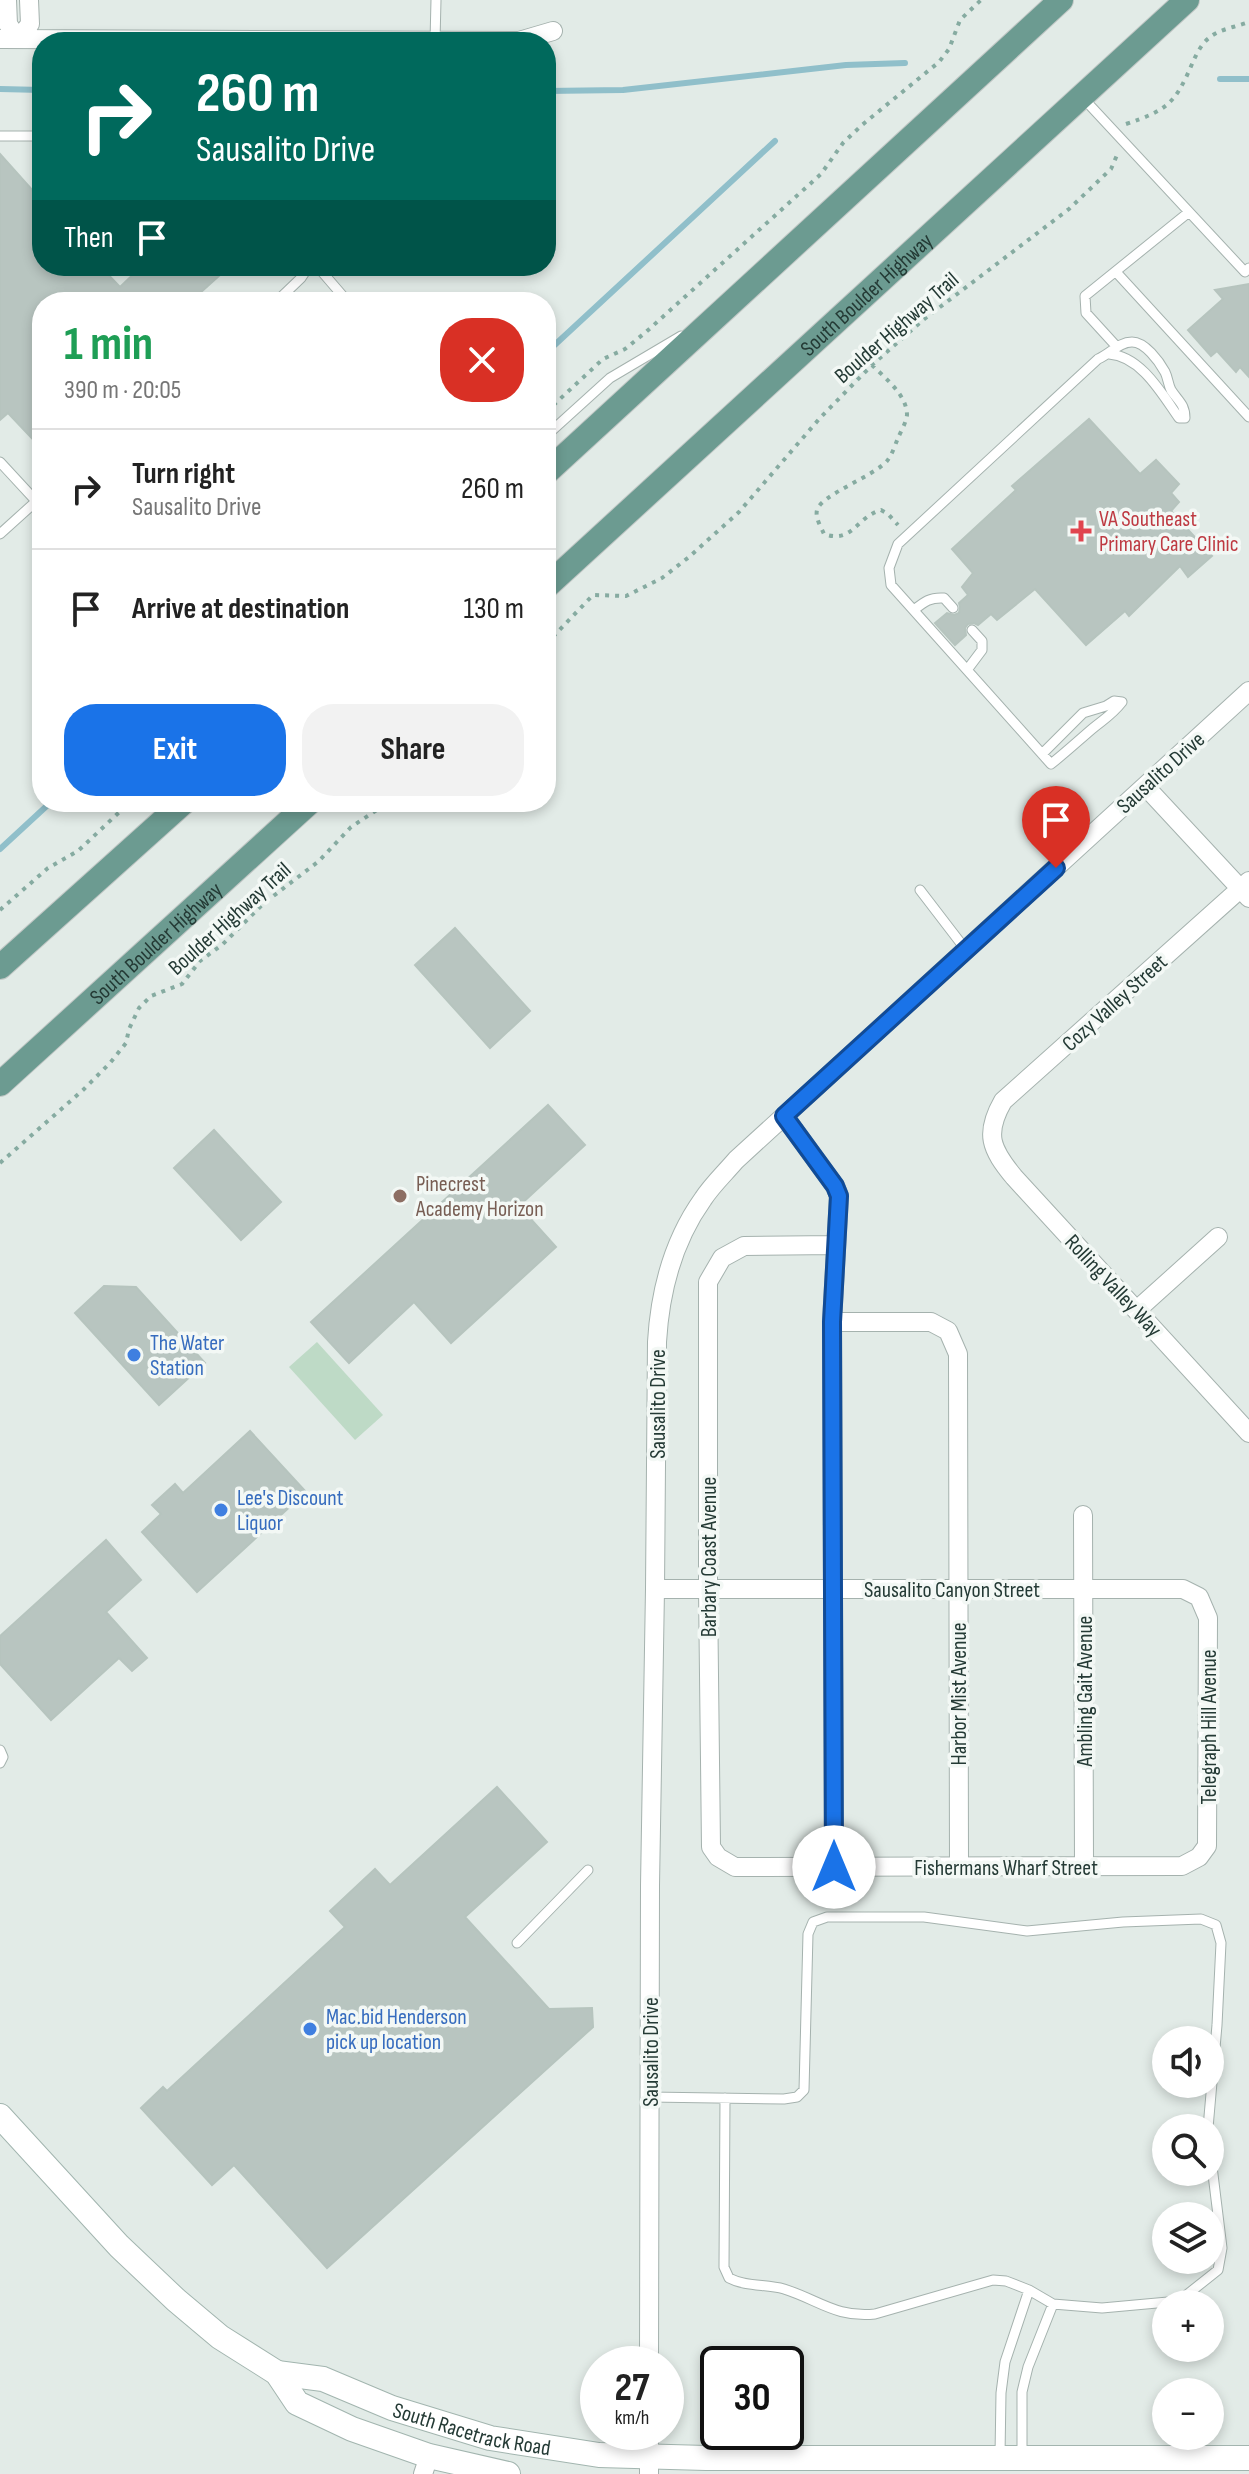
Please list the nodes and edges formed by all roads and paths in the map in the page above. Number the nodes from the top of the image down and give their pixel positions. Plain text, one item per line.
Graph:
1 (7, 0) edge
2 (29, 0) edge
3 (436, 0) edge
4 (981, 0) edge
5 (1061, 0) edge
6 (1187, 0) edge
7 (1249, 22) edge
8 (553, 31) dead end
9 (435, 32) edge
10 (550, 32) edge
11 (9, 39) edge
12 (32, 39) edge
13 (1082, 96) junction
14 (0, 136) edge
15 (32, 136) edge
16 (1120, 138) junction
17 (1189, 212) junction
18 (1249, 268) edge
19 (1116, 272) junction
20 (302, 276) edge
21 (326, 276) edge
22 (286, 292) edge
23 (339, 292) edge
24 (722, 312) junction
25 (1113, 351) junction
26 (872, 365) junction
27 (556, 403) edge
28 (1249, 417) edge
29 (556, 427) edge
30 (0, 462) edge
31 (556, 464) edge
32 (32, 492) edge
33 (32, 504) edge
34 (898, 525) dead end
35 (0, 534) edge
36 (556, 578) edge
37 (953, 608) dead end
38 (914, 610) junction
39 (972, 630) dead end
40 (556, 634) edge
41 (967, 670) junction
42 (1249, 691) edge
43 (1042, 754) junction
44 (1145, 786) junction
45 (119, 812) edge
46 (173, 812) edge
47 (299, 812) edge
48 (374, 812) edge
49 (1246, 889) edge
50 (920, 890) dead end
51 (0, 910) edge
52 (966, 950) junction
53 (0, 967) edge
54 (0, 1084) edge
55 (784, 1116) junction
56 (990, 1132) joint
57 (0, 1163) edge
58 (1218, 1237) dead end
59 (836, 1245) junction
60 (1138, 1309) junction
61 (832, 1322) junction
62 (1249, 1433) edge
63 (1083, 1515) dead end
64 (1084, 1588) junction
65 (655, 1589) junction
66 (708, 1589) junction
67 (833, 1589) junction
68 (958, 1589) junction
69 (1199, 1597) joint
70 (0, 1750) edge
71 (0, 1763) edge
72 (718, 1857) joint
73 (1199, 1857) joint
74 (1084, 1866) junction
75 (834, 1867) junction
76 (959, 1867) junction
77 (588, 1870) dead end
78 (517, 1943) dead end
79 (650, 2097) junction
80 (725, 2098) junction
81 (1209, 2114) edge
82 (0, 2116) edge
83 (1214, 2186) edge
84 (1029, 2290) junction
85 (1053, 2304) junction
86 (649, 2346) edge
87 (277, 2373) junction
88 (1003, 2378) junction
89 (1025, 2381) junction
90 (1249, 2458) edge
91 (426, 2465) edge
92 (649, 2466) edge
93 (1011, 2466) edge
94 (508, 2474) edge

1 - 11 street
2 - 11 street
3 - 9 lane
4 - 27 path
5 - 24 main road
6 - 13 main road, South Boulder Highway
7 - 16 path
8 - 10 street
11 - 12 street
13 - 16 lane
13 - 36 main road, South Boulder Highway
14 - 15 lane
16 - 17 lane
16 - 26 path, Boulder Highway Trail
17 - 18 lane
17 - 19 lane
19 - 25 lane
19 - 28 lane
20 - 22 lane
21 - 23 lane
24 - 29 lane
24 - 31 main road
25 - 25 lane
25 - 38 lane
26 - 34 path
26 - 40 path, Boulder Highway Trail
30 - 32 lane
33 - 35 lane
37 - 38 lane
38 - 41 lane
39 - 41 lane
41 - 43 lane
42 - 44 street, Sausalito Drive
43 - 43 lane
44 - 49 street
44 - 52 street, Sausalito Drive
45 - 51 path
46 - 53 main road
47 - 54 main road, South Boulder Highway
48 - 57 path, Boulder Highway Trail
49 - 56 street, Cozy Valley Street
50 - 52 lane
52 - 55 street, Sausalito Drive
55 - 59 street
55 - 65 street, Sausalito Drive
56 - 60 street, Rolling Valley Way
58 - 60 street
59 - 61 street
59 - 66 street, Barbary Coast Avenue
60 - 62 street, Rolling Valley Way
61 - 67 street
61 - 68 street, Harbor Mist Avenue
63 - 64 street, Ambling Gait Avenue
64 - 68 street, Sausalito Canyon Street
64 - 69 street, Sausalito Canyon Street
64 - 74 street, Ambling Gait Avenue
65 - 66 street, Sausalito Canyon Street
65 - 79 street, Sausalito Drive
66 - 67 street, Sausalito Canyon Street
66 - 72 street, Barbary Coast Avenue
67 - 68 street, Sausalito Canyon Street
67 - 75 street
68 - 76 street, Harbor Mist Avenue
69 - 73 street, Telegraph Hill Avenue
70 - 71 lane
72 - 75 street, Fishermans Wharf Street
73 - 74 street, Fishermans Wharf Street
74 - 76 street, Fishermans Wharf Street
75 - 76 street, Fishermans Wharf Street
77 - 78 lane
79 - 80 lane
79 - 86 street, Sausalito Drive
80 - 81 lane
80 - 84 lane
82 - 87 main road, South Racetrack Road
83 - 85 lane
84 - 85 lane
84 - 88 lane
85 - 89 lane
87 - 91 main road, South Racetrack Road
87 - 92 main road, South Racetrack Road
88 - 89 lane
88 - 93 lane
89 - 93 lane
90 - 93 main road, South Racetrack Road
91 - 94 main road, South Racetrack Road
92 - 93 main road, South Racetrack Road

